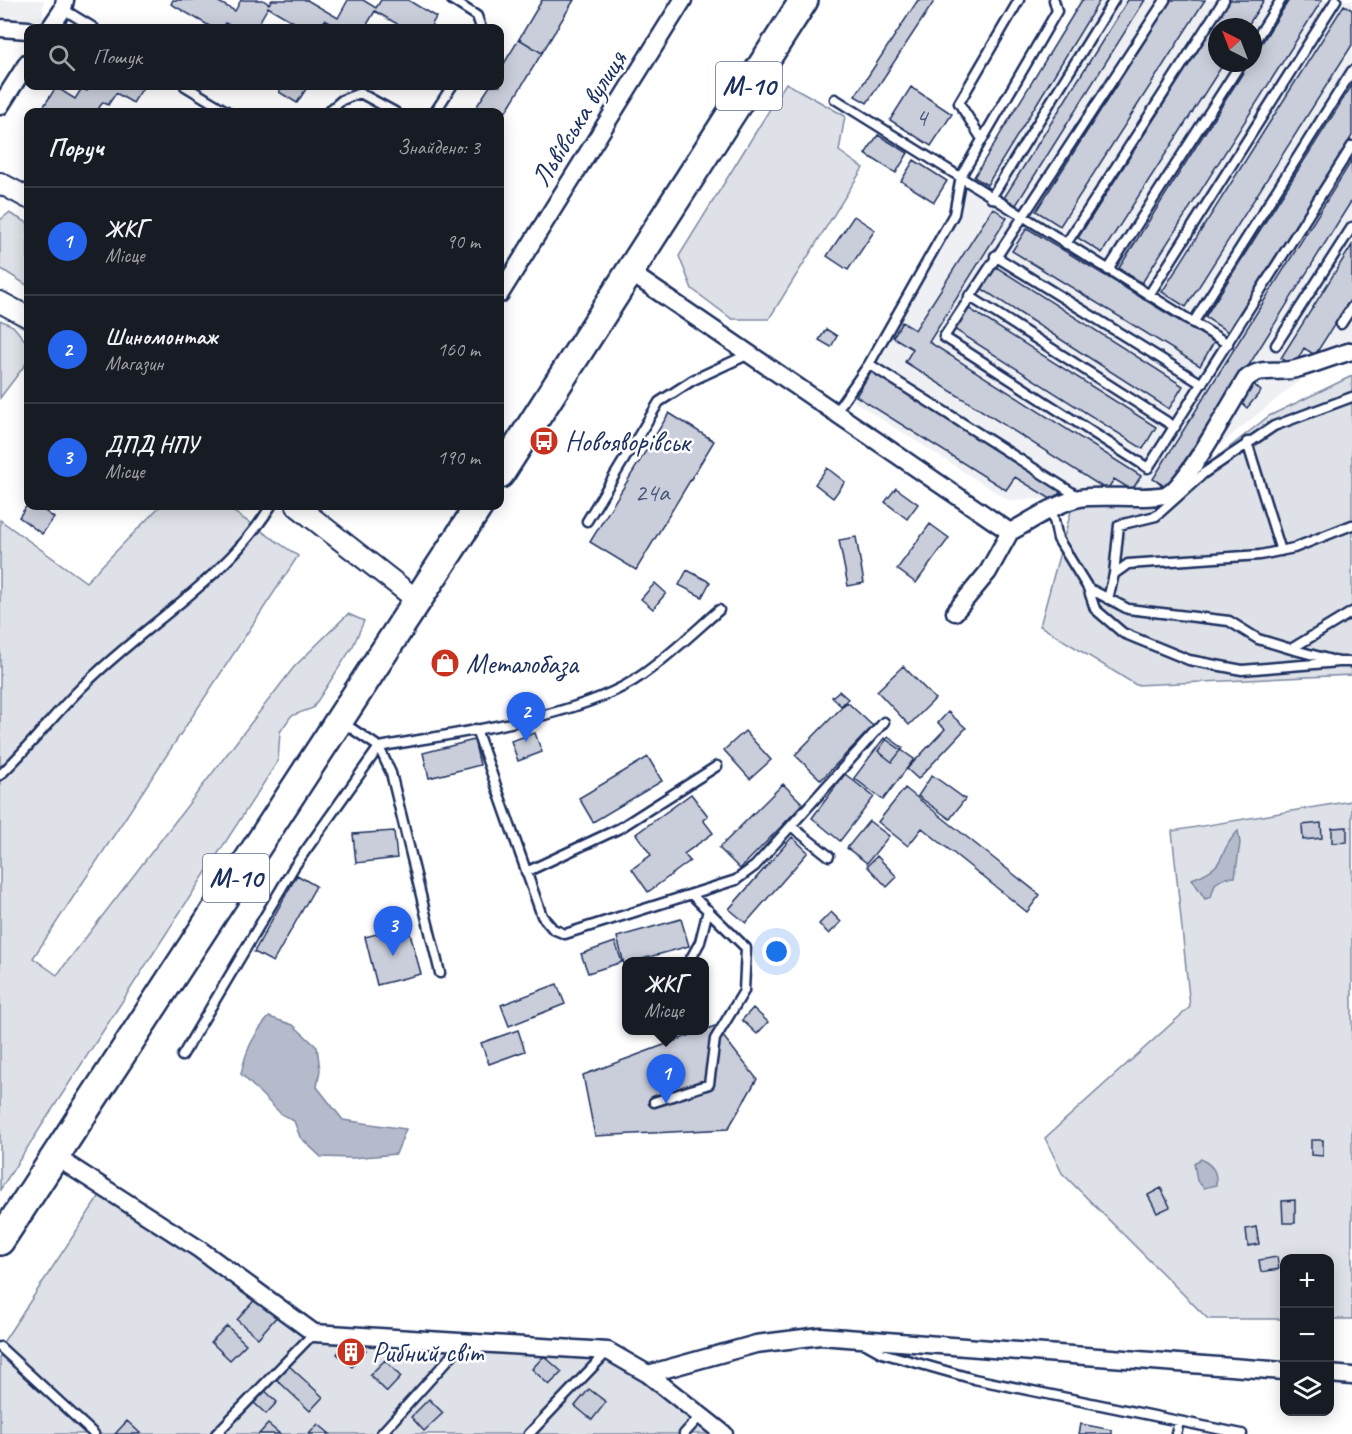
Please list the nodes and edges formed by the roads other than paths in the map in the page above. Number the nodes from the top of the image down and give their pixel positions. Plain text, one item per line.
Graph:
1 (452, 0) edge
2 (683, 0) edge
3 (804, 0) edge
4 (1020, 0) edge
5 (1054, 0) edge
6 (1114, 0) edge
7 (1165, 0) edge
8 (1224, 0) edge
9 (1281, 0) edge
10 (1336, 0) edge
11 (64, 4) edge
12 (52, 24) edge
13 (89, 24) edge
14 (480, 24) edge
15 (0, 28) edge
16 (24, 30) edge
17 (1262, 30) edge
18 (24, 68) edge
19 (1352, 71) edge
20 (1235, 72) edge
21 (192, 90) edge
22 (449, 90) edge
23 (835, 99) dead end
24 (0, 106) edge
25 (221, 108) edge
26 (333, 108) edge
27 (387, 108) edge
28 (438, 108) edge
29 (982, 140) junction
30 (1352, 146) edge
31 (961, 176) junction
32 (0, 183) edge
33 (24, 196) edge
34 (991, 198) junction
35 (1024, 218) junction
36 (1352, 227) edge
37 (1066, 244) junction
38 (996, 256) junction
39 (1108, 270) junction
40 (628, 271) junction
41 (504, 288) edge
42 (1149, 295) junction
43 (969, 296) junction
44 (0, 302) edge
45 (1352, 307) edge
46 (24, 315) edge
47 (1193, 323) junction
48 (1341, 324) dead end
49 (1228, 344) junction
50 (1276, 345) dead end
51 (1352, 351) edge
52 (748, 354) junction
53 (869, 364) junction
54 (1202, 384) junction
55 (1352, 397) edge
56 (835, 414) junction
57 (1175, 426) junction
58 (1248, 442) junction
59 (504, 463) edge
60 (1080, 498) junction
61 (268, 510) edge
62 (302, 510) edge
63 (476, 510) edge
64 (1053, 510) junction
65 (587, 521) dead end
66 (1352, 525) edge
67 (1010, 532) junction
68 (1281, 551) junction
69 (1114, 574) junction
70 (1088, 588) junction
71 (1108, 599) junction
72 (417, 600) junction
73 (719, 610) dead end
74 (955, 612) dead end
75 (1352, 612) edge
76 (1291, 649) junction
77 (1340, 662) junction
78 (1352, 662) edge
79 (339, 720) junction
80 (884, 722) dead end
81 (476, 729) junction
82 (380, 747) junction
83 (717, 766) dead end
84 (0, 775) edge
85 (791, 825) junction
86 (829, 856) dead end
87 (526, 872) junction
88 (692, 895) junction
89 (708, 910) junction
90 (692, 957) edge
91 (440, 973) dead end
92 (182, 1056) dead end
93 (654, 1102) dead end
94 (56, 1157) junction
95 (0, 1240) edge
96 (314, 1333) junction
97 (859, 1340) junction
98 (464, 1342) junction
99 (0, 1347) edge
100 (608, 1351) junction
101 (1280, 1371) edge
102 (648, 1374) junction
103 (1334, 1374) edge
104 (1352, 1376) edge
105 (702, 1414) junction
106 (1179, 1422) junction
107 (1219, 1432) edge
108 (94, 1434) edge
109 (216, 1434) edge
110 (381, 1434) edge
111 (529, 1434) edge
112 (684, 1434) edge
113 (724, 1434) edge
114 (1176, 1434) edge
115 (1242, 1434) edge

1 - 14 lane
2 - 41 street, Львівська вулиця
3 - 40 highway, М-10
4 - 29 lane
5 - 29 lane
6 - 34 lane
7 - 35 lane
8 - 37 lane
9 - 17 lane
10 - 42 lane
11 - 12 street
11 - 13 lane
15 - 16 street
18 - 24 street
19 - 47 lane
20 - 39 lane
21 - 25 lane
22 - 28 lane
23 - 31 lane
26 - 27 lane
29 - 31 lane
30 - 49 lane
31 - 34 lane
31 - 53 lane
32 - 33 street
34 - 35 lane
35 - 37 lane
35 - 38 lane
36 - 50 lane
37 - 39 lane
38 - 43 lane
38 - 54 lane
39 - 42 lane
40 - 52 street
40 - 59 highway, М-10
42 - 47 lane
43 - 57 lane
43 - 57 lane
44 - 46 street
45 - 48 lane
47 - 49 lane
49 - 54 lane
51 - 60 street
52 - 56 street
52 - 65 lane
53 - 56 lane
53 - 60 lane
54 - 57 lane
55 - 58 lane
56 - 67 street
58 - 68 lane
58 - 69 lane
60 - 64 street
61 - 84 lane
62 - 72 street
63 - 72 highway, М-10
64 - 67 street
64 - 70 lane
66 - 68 lane
67 - 74 street
68 - 69 lane
69 - 71 lane
70 - 71 lane
70 - 77 lane
71 - 76 lane
72 - 79 highway, М-10
73 - 81 lane
75 - 76 lane
76 - 77 lane
77 - 78 lane
79 - 82 lane
79 - 94 highway, М-10
80 - 85 lane
81 - 82 lane
81 - 87 lane
82 - 91 lane
82 - 92 lane
83 - 87 lane
85 - 86 lane
85 - 88 lane
87 - 88 lane
88 - 89 lane
89 - 90 lane
89 - 93 lane
94 - 95 highway, М-10
94 - 96 street
96 - 98 street
96 - 109 lane
97 - 101 street
97 - 102 street
97 - 106 lane
98 - 100 street
98 - 110 lane
99 - 108 lane
100 - 102 street
100 - 111 lane
102 - 105 street
103 - 104 street
105 - 112 lane
105 - 113 street
106 - 107 lane
106 - 114 lane
107 - 115 lane

